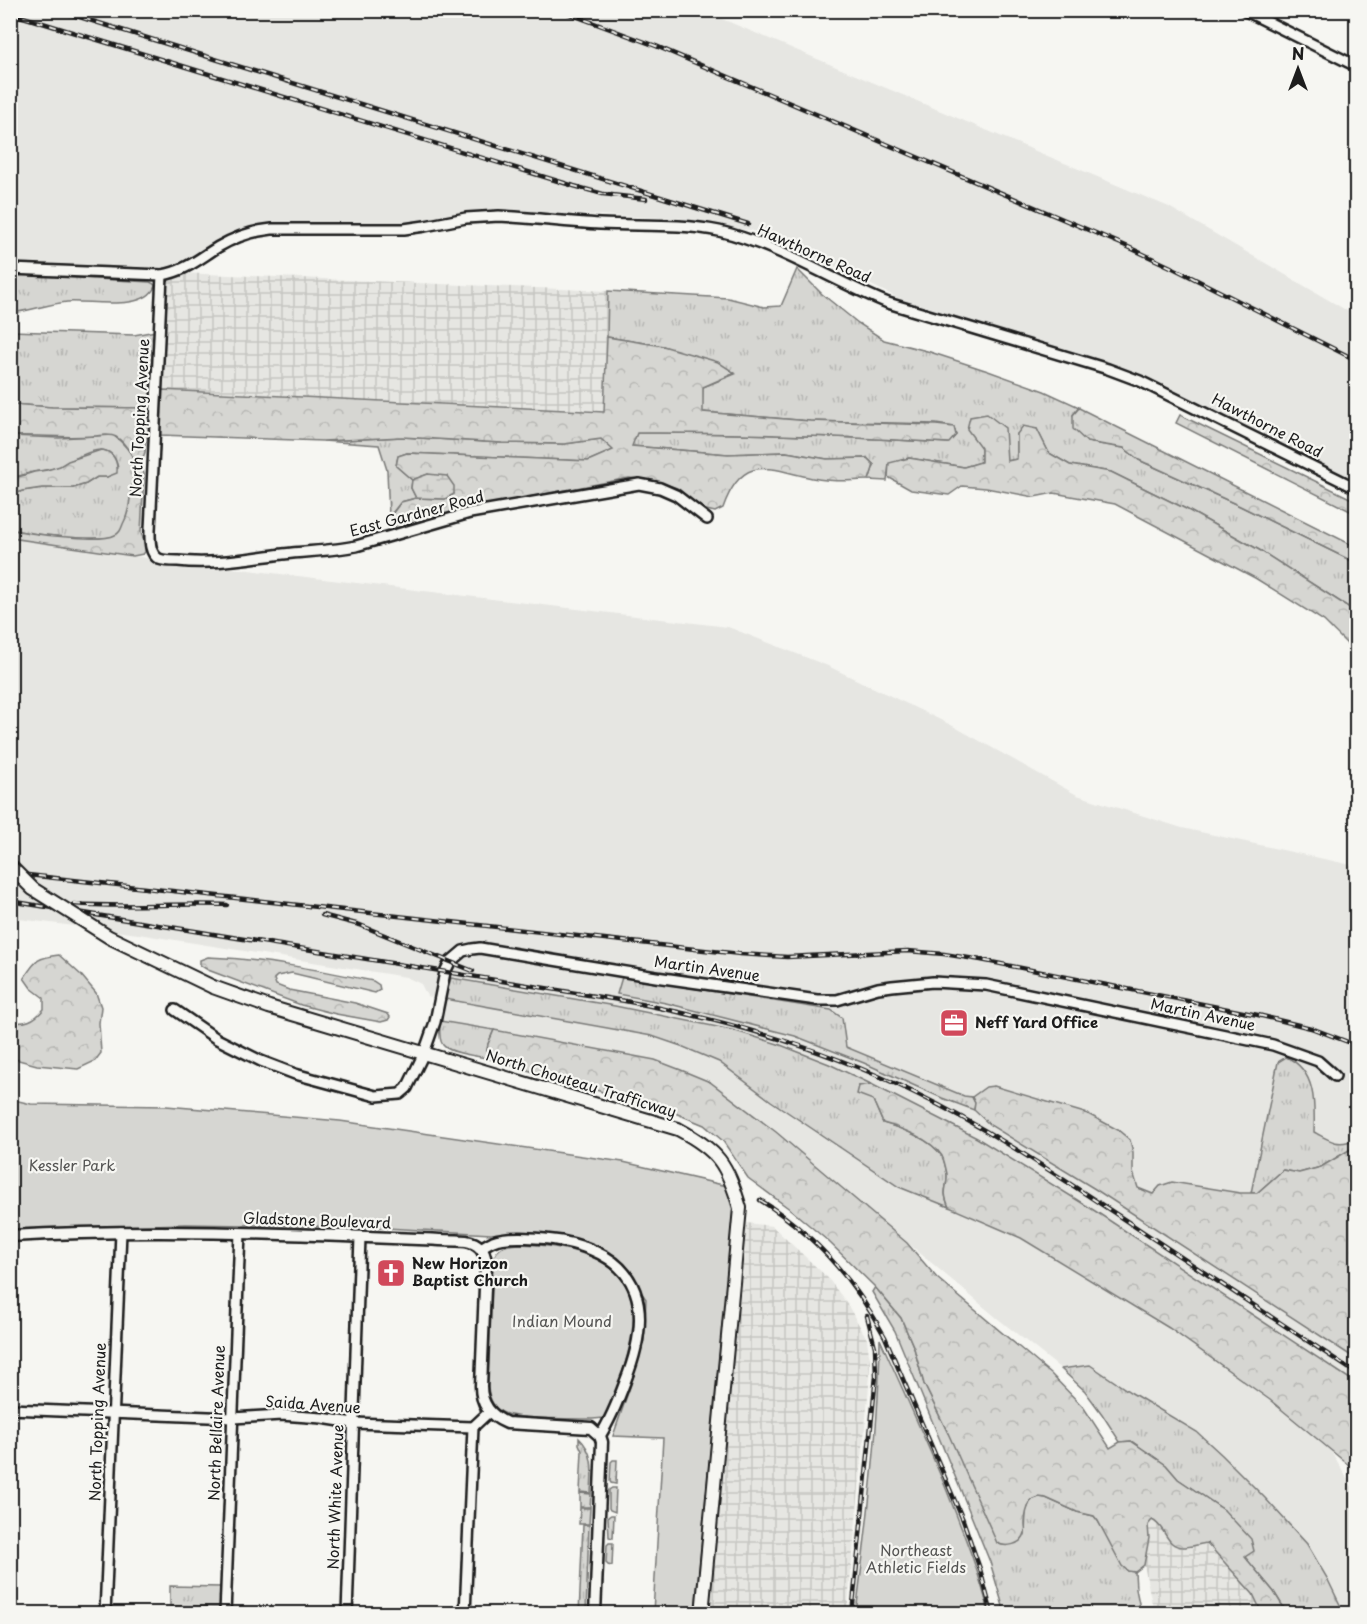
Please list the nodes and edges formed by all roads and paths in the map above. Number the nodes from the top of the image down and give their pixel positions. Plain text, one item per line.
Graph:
1 (1244, 10) edge
2 (1356, 66) edge
3 (10, 269) edge
4 (162, 275) junction
5 (1356, 488) edge
6 (707, 519) dead end
7 (160, 559) joint
8 (10, 866) edge
9 (175, 1010) dead end
10 (424, 1053) junction
11 (1335, 1076) dead end
12 (121, 1232) junction
13 (240, 1233) junction
14 (10, 1236) edge
15 (360, 1237) junction
16 (481, 1248) junction
17 (10, 1408) edge
18 (489, 1412) junction
19 (113, 1413) junction
20 (233, 1418) junction
21 (353, 1423) junction
22 (473, 1427) junction
23 (600, 1436) junction
24 (105, 1614) edge
25 (225, 1614) edge
26 (347, 1614) edge
27 (465, 1614) edge
28 (595, 1614) edge
29 (702, 1614) edge

1 - 2 street
3 - 4 street
4 - 5 street, Hawthorne Road
4 - 7 street, North Topping Avenue
6 - 7 street, East Gardner Road
8 - 10 main road, North Chouteau Trafficway, bridge
9 - 10 street, Martin Avenue
10 - 11 street, Martin Avenue
10 - 29 main road, North Chouteau Trafficway
12 - 13 street, Gladstone Boulevard
12 - 14 street, Gladstone Boulevard
12 - 19 street, North Topping Avenue
13 - 15 street, Gladstone Boulevard
13 - 20 street, North Bellaire Avenue
15 - 16 street, Gladstone Boulevard
15 - 21 street, North White Avenue
16 - 18 street
16 - 23 street
17 - 19 street, Saida Avenue
18 - 22 street
18 - 23 street
19 - 20 street, Saida Avenue
19 - 24 street, North Topping Avenue
20 - 21 street, Saida Avenue
20 - 25 street, North Bellaire Avenue
21 - 22 street, Saida Avenue
21 - 26 street, North White Avenue
22 - 27 street
23 - 28 street

